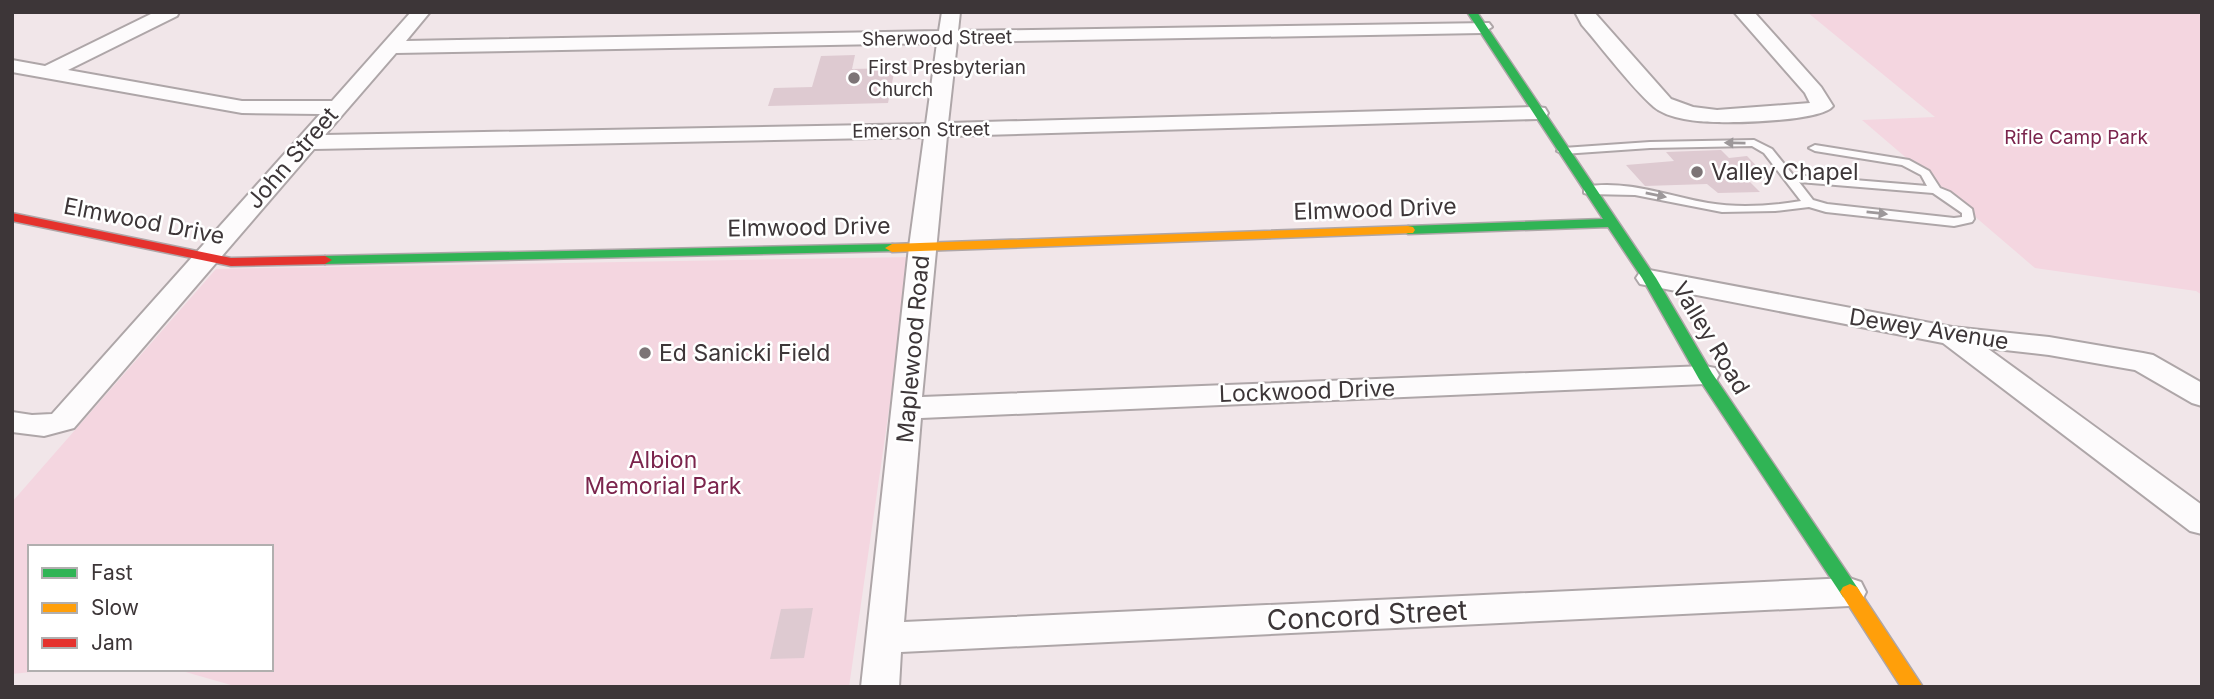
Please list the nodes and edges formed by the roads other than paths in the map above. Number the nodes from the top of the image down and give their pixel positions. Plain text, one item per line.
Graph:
1 (170, 12) edge
2 (421, 12) edge
3 (1584, 12) edge
4 (1743, 12) edge
5 (1477, 20) edge
6 (950, 25) edge
7 (393, 47) junction
8 (12, 66) edge
9 (48, 72) junction
10 (336, 107) junction
11 (1537, 113) junction
12 (938, 130) junction
13 (306, 142) junction
14 (1815, 148) dead end
15 (1563, 151) junction
16 (1791, 178) junction
17 (1588, 190) junction
18 (1935, 190) junction
19 (1809, 204) junction
20 (12, 217) edge
21 (1611, 223) junction
22 (922, 247) junction
23 (204, 259) junction
24 (1648, 278) junction
25 (1952, 336) junction
26 (1705, 375) junction
27 (2202, 396) edge
28 (908, 408) junction
29 (12, 422) edge
30 (2202, 522) edge
31 (1849, 592) junction
32 (885, 638) junction
33 (880, 687) edge
34 (1913, 687) edge

1 - 9 street
2 - 7 street, John Street
3 - 4 street
5 - 6 street, Sherwood Street
5 - 11 street, Valley Road
6 - 7 street, Sherwood Street
6 - 12 street, Maplewood Road
7 - 10 street, John Street
8 - 9 street
9 - 10 street
10 - 13 street, John Street
11 - 12 street, Emerson Street
11 - 15 street, Valley Road
12 - 13 street, Emerson Street
12 - 22 street, Maplewood Road
13 - 23 street, John Street
14 - 18 lane
16 -> 15 lane
15 - 17 street, Valley Road
16 - 18 lane
16 - 19 lane
17 -> 19 lane
17 - 21 street, Valley Road
19 -> 18 lane
20 - 23 street, Elmwood Drive
21 - 22 street, Elmwood Drive
21 - 24 street, Valley Road
22 - 23 street, Elmwood Drive
22 - 28 street, Maplewood Road
23 - 29 street, John Street
24 - 25 street, Dewey Avenue
24 - 26 street, Valley Road
25 - 27 street, Dewey Avenue
25 - 30 street
26 - 28 street, Lockwood Drive
26 - 31 street, Valley Road
28 - 32 street, Maplewood Road
31 - 32 street, Concord Street
31 - 34 street, Valley Road
32 - 33 street, Maplewood Road

